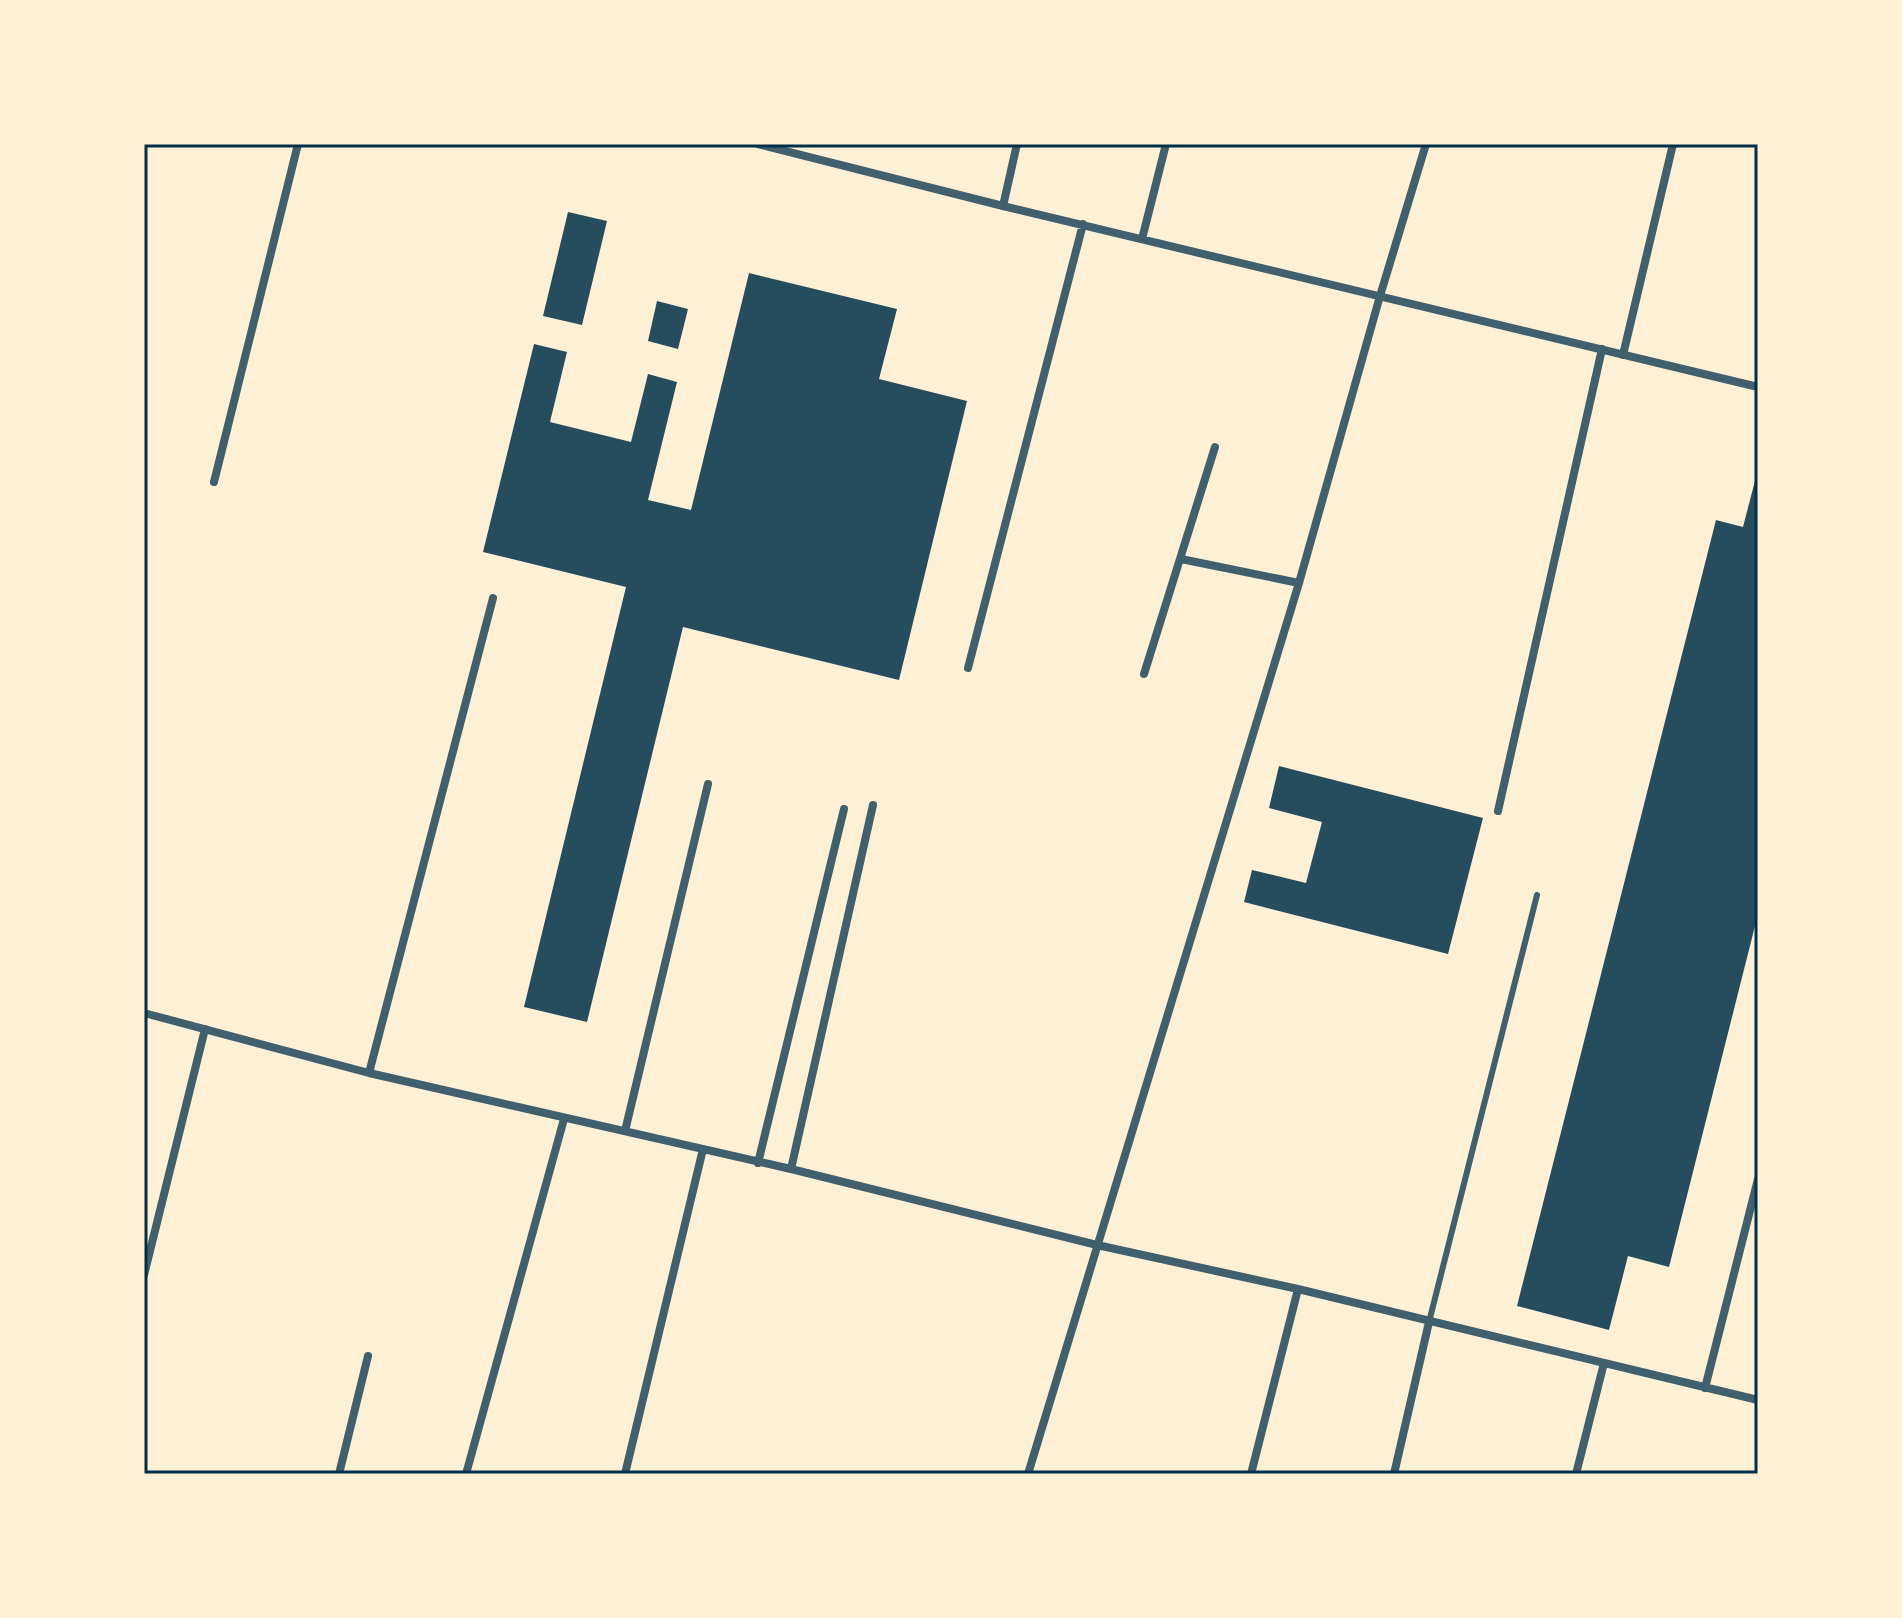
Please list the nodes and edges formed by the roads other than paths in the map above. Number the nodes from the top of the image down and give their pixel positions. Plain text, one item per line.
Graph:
1 (298, 144) edge
2 (758, 144) edge
3 (1017, 144) edge
4 (1166, 144) edge
5 (1426, 144) edge
6 (1673, 144) edge
7 (1003, 206) junction
8 (1083, 224) junction
9 (1142, 239) junction
10 (1380, 296) junction
11 (1602, 349) junction
12 (1623, 355) junction
13 (1758, 387) edge
14 (1215, 447) dead end
15 (214, 482) dead end
16 (1181, 559) junction
17 (1299, 583) junction
18 (493, 598) dead end
19 (968, 668) dead end
20 (1144, 674) dead end
21 (708, 784) dead end
22 (873, 805) dead end
23 (844, 809) dead end
24 (1498, 811) dead end
25 (1537, 895) dead end
26 (144, 1013) edge
27 (205, 1029) junction
28 (369, 1073) junction
29 (564, 1119) junction
30 (625, 1131) junction
31 (703, 1149) junction
32 (758, 1163) junction
33 (791, 1169) junction
34 (1758, 1179) edge
35 (1097, 1245) junction
36 (144, 1275) edge
37 (1298, 1289) junction
38 (1429, 1322) junction
39 (368, 1356) dead end
40 (1604, 1363) junction
41 (1705, 1388) junction
42 (1758, 1400) edge
43 (339, 1474) edge
44 (466, 1474) edge
45 (625, 1474) edge
46 (1028, 1474) edge
47 (1251, 1474) edge
48 (1394, 1474) edge
49 (1576, 1474) edge

1 - 15 street
2 - 7 street
3 - 7 street
4 - 9 street
5 - 10 street
6 - 12 street
7 - 8 street
8 - 9 street
8 - 19 street
9 - 10 street
10 - 11 street
10 - 17 street
11 - 12 street
11 - 24 street
12 - 13 street
14 - 16 street
16 - 17 street
16 - 20 street
17 - 35 street
18 - 28 street
21 - 30 street
22 - 33 street
23 - 32 street
25 - 38 lane
26 - 27 street
27 - 28 street
27 - 36 street
28 - 29 street
29 - 30 street
29 - 44 street
30 - 31 street
31 - 32 street
31 - 45 street
32 - 33 street
33 - 35 street
34 - 41 street
35 - 37 street
35 - 46 street
37 - 38 street
37 - 47 street
38 - 40 street
38 - 48 street
39 - 43 street
40 - 41 street
40 - 49 street
41 - 42 street

